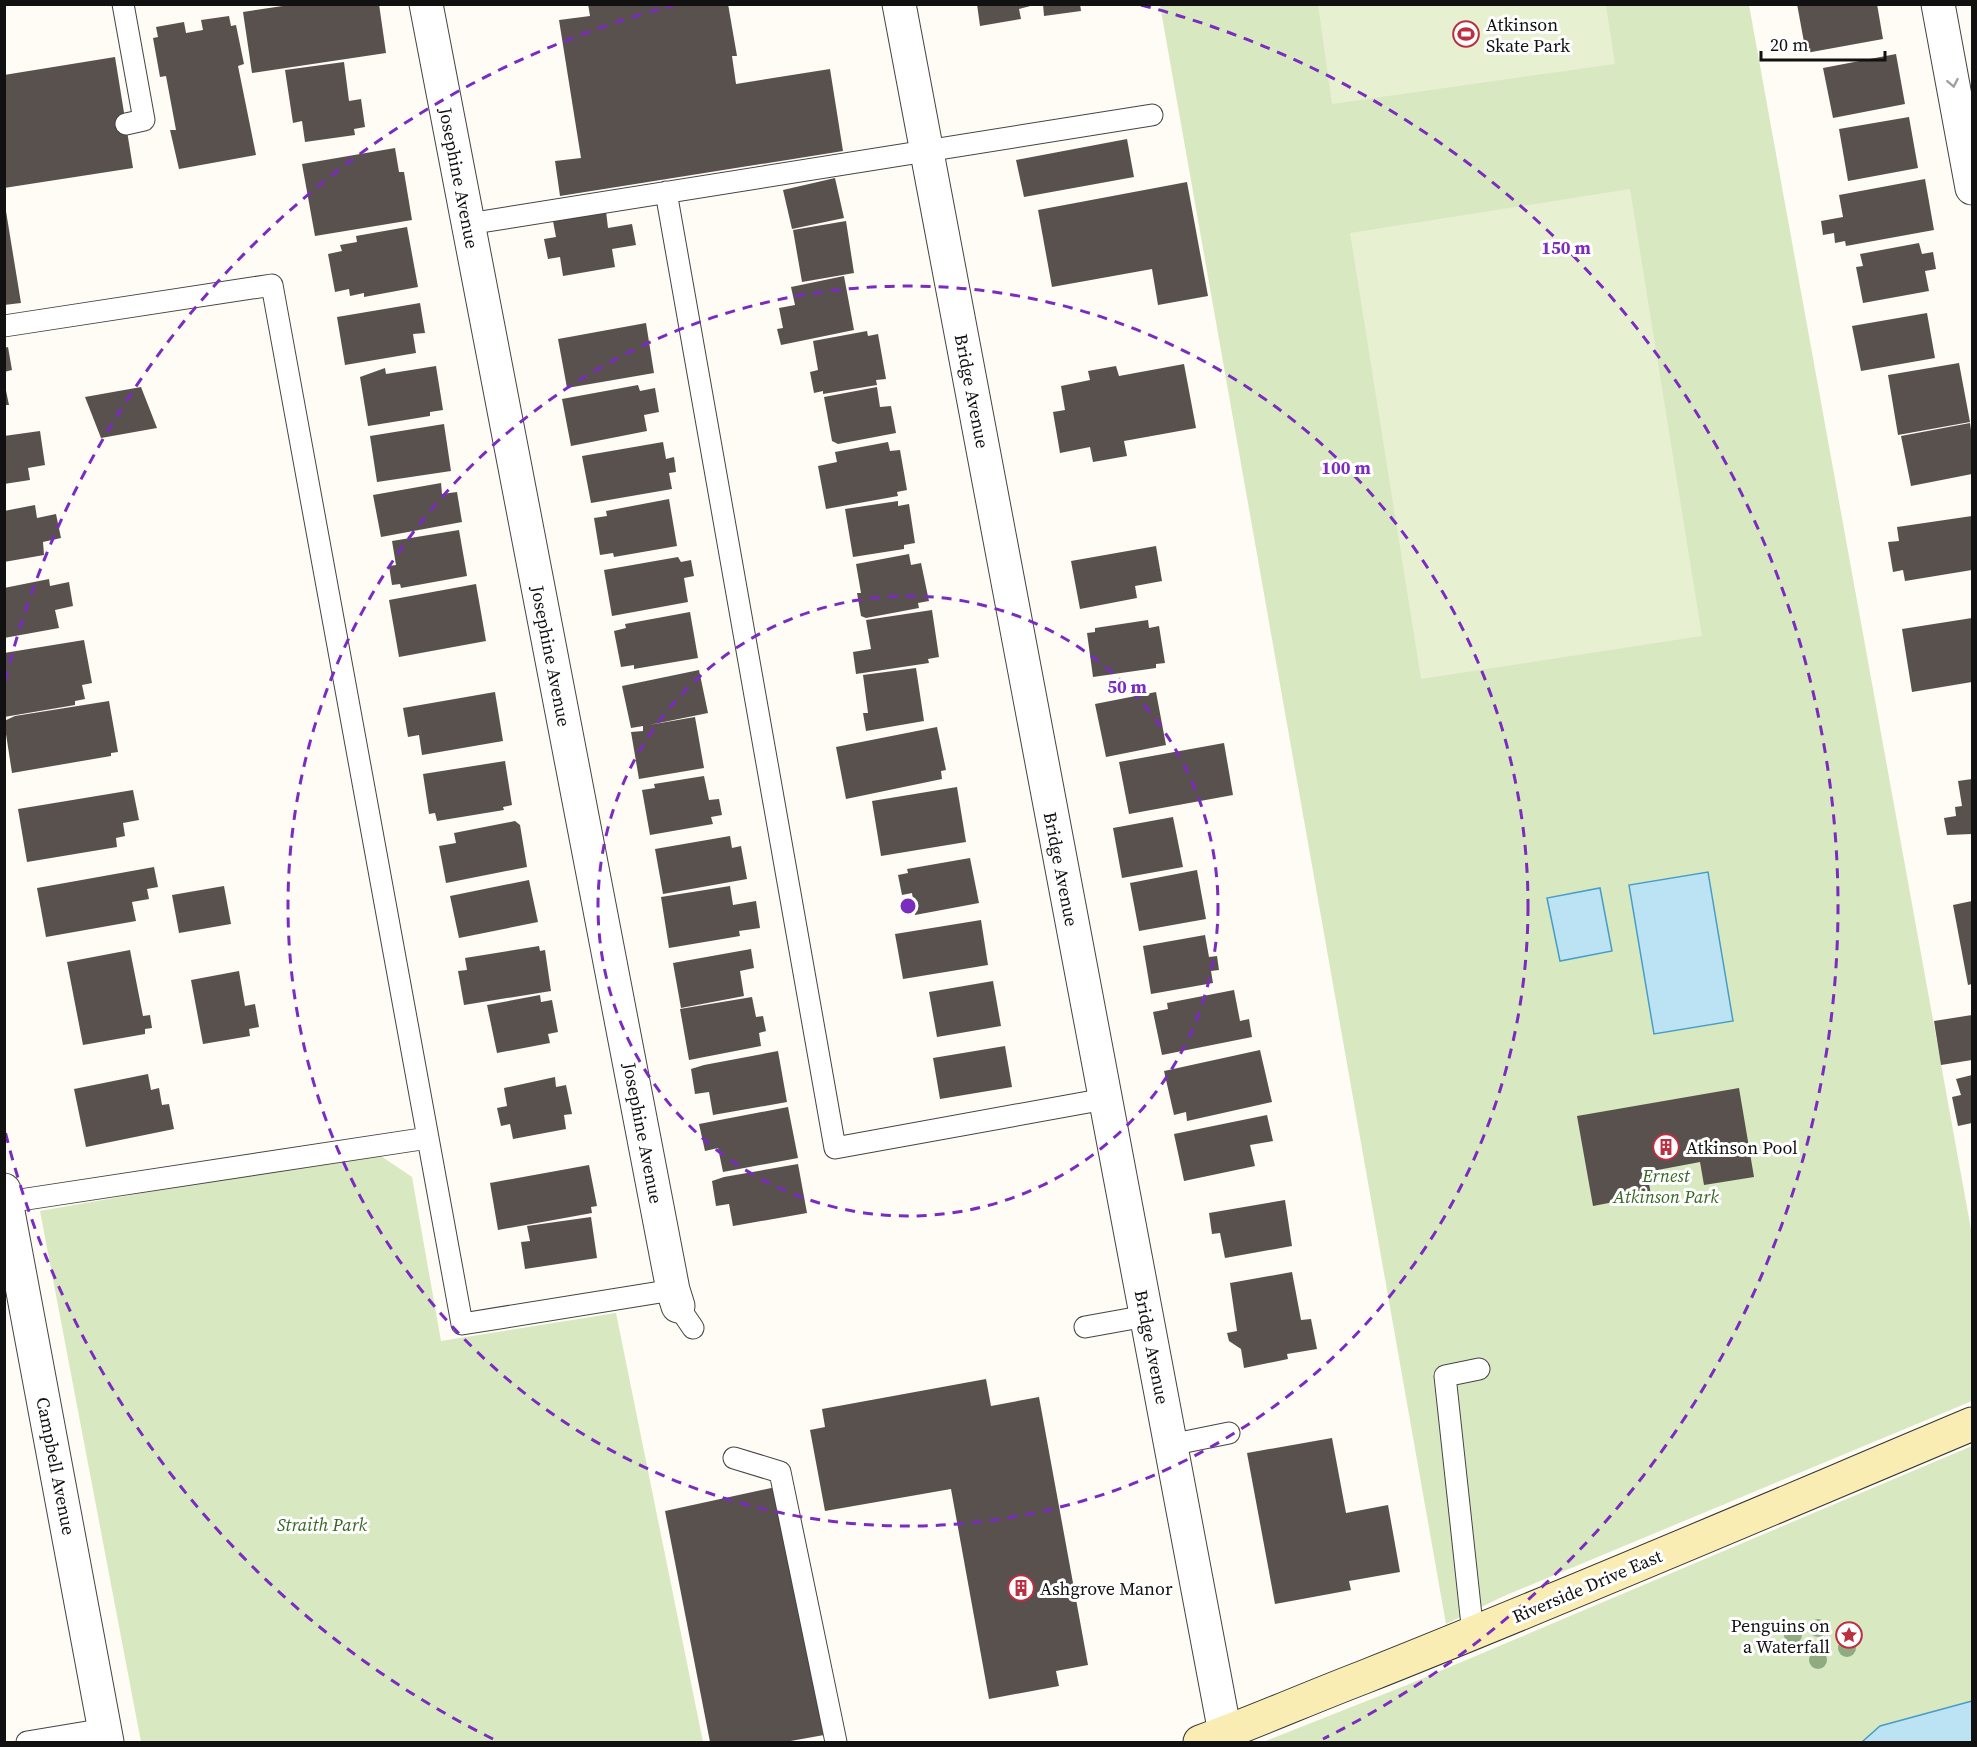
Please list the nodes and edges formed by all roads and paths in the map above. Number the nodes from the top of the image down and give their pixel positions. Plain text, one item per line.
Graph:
1 (123, 4) edge
2 (426, 4) edge
3 (899, 4) edge
4 (1938, 4) edge
5 (1152, 115) dead end
6 (126, 124) dead end
7 (926, 151) junction
8 (1972, 188) edge
9 (666, 192) junction
10 (468, 224) junction
11 (4, 326) edge
12 (1105, 1099) junction
13 (428, 1138) junction
14 (6, 1196) edge
15 (681, 1308) joint
16 (1146, 1316) junction
17 (1084, 1327) dead end
18 (1479, 1369) dead end
19 (1972, 1424) edge
20 (1229, 1433) dead end
21 (1170, 1445) junction
22 (734, 1458) dead end
23 (1473, 1634) junction
24 (106, 1736) edge
25 (1212, 1738) edge
26 (27, 1743) edge
27 (836, 1743) edge

1 - 6 lane
2 - 10 street, Josephine Avenue
3 - 7 street, Bridge Avenue
4 -> 8 street
5 - 7 lane
7 - 9 lane
7 - 12 street, Bridge Avenue
9 - 10 lane
9 - 12 lane
10 - 15 street, Josephine Avenue
11 - 13 lane
12 - 16 street, Bridge Avenue
13 - 14 lane
13 - 15 lane
14 - 24 street, Campbell Avenue
16 - 17 lane
16 - 21 street, Bridge Avenue
18 - 23 lane
19 - 23 main road, Riverside Drive East
20 - 21 lane
21 - 25 street, Bridge Avenue
22 - 27 lane
23 - 25 main road, Riverside Drive East
24 - 26 lane

